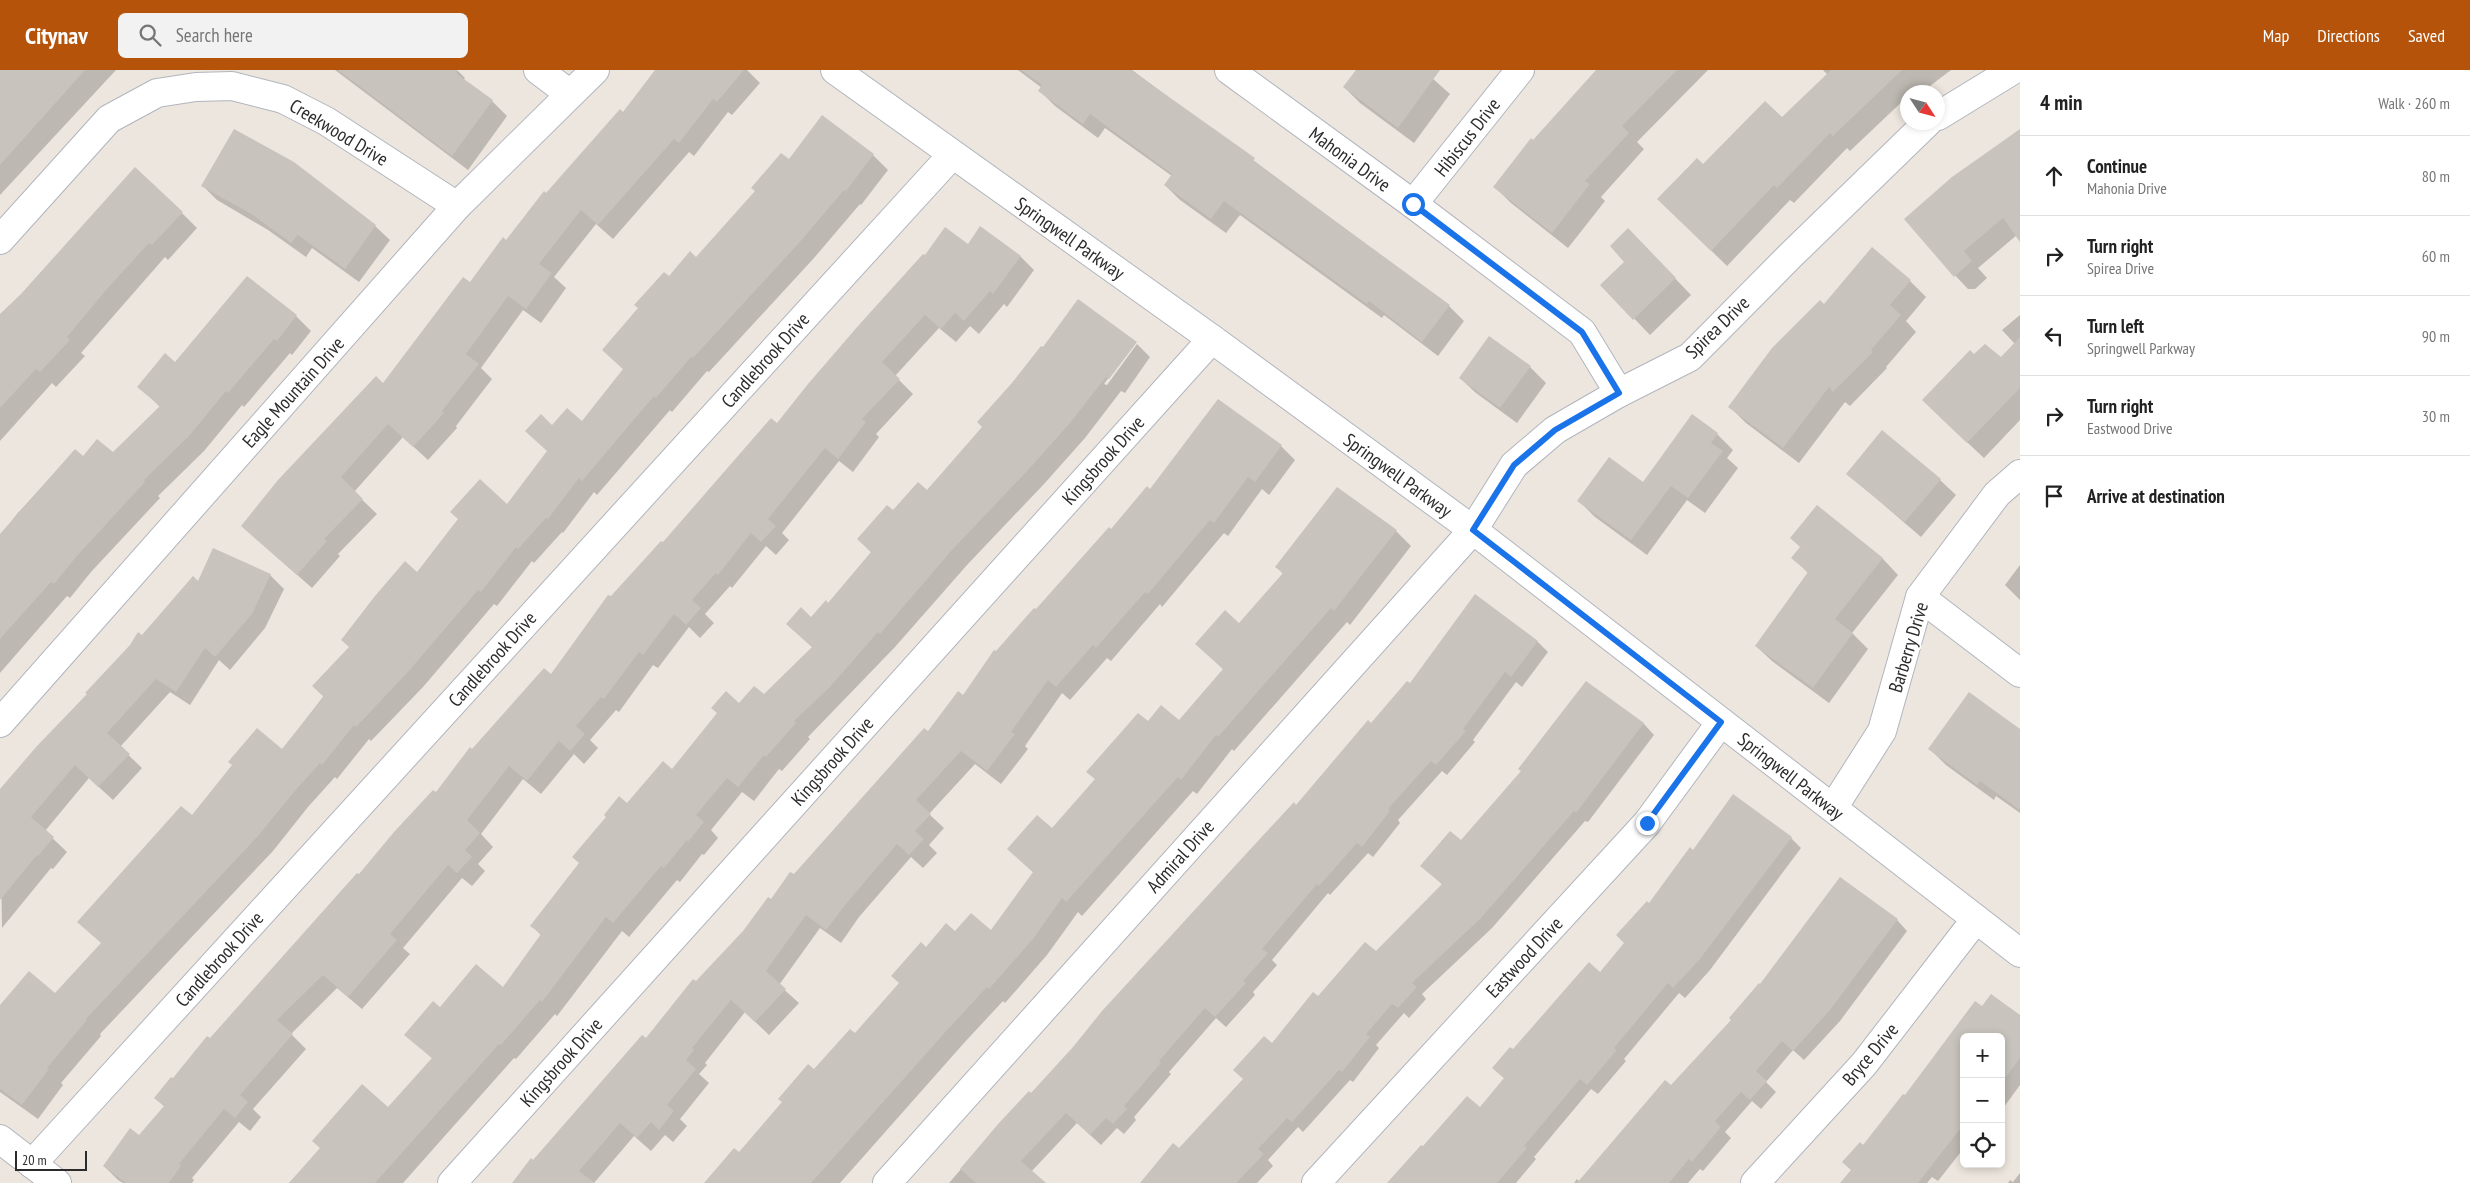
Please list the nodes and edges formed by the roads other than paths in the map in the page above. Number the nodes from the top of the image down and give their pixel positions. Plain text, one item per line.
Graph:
1 (538, 70) edge
2 (595, 70) edge
3 (835, 70) edge
4 (1229, 70) edge
5 (1520, 70) edge
6 (2013, 70) edge
7 (570, 94) junction
8 (1945, 112) edge
9 (1920, 130) edge
10 (952, 155) junction
11 (1413, 204) junction
12 (457, 206) junction
13 (0, 240) edge
14 (1212, 339) junction
15 (1619, 393) junction
16 (2020, 474) edge
17 (1473, 530) junction
18 (1920, 597) junction
19 (2020, 673) edge
20 (1721, 722) junction
21 (0, 723) edge
22 (1833, 808) junction
23 (1976, 919) junction
24 (2020, 953) edge
25 (0, 1139) edge
26 (32, 1164) junction
27 (58, 1183) edge
28 (452, 1183) edge
29 (887, 1183) edge
30 (1316, 1183) edge
31 (1755, 1183) edge

1 - 7 street
2 - 7 street, Eagle Mountain Drive
3 - 10 street, Springwell Parkway
4 - 11 street, Mahonia Drive
5 - 11 street, Hibiscus Drive
6 - 8 street
7 - 12 street, Eagle Mountain Drive
9 - 15 street, Spirea Drive
10 - 14 street, Springwell Parkway
10 - 26 street, Candlebrook Drive
11 - 15 street, Mahonia Drive
12 - 13 street, Creekwood Drive
12 - 21 street, Eagle Mountain Drive
14 - 17 street, Springwell Parkway
14 - 28 street, Kingsbrook Drive
15 - 17 street, Spirea Drive
16 - 18 street, Barberry Drive
17 - 20 street, Springwell Parkway
17 - 29 street, Admiral Drive
18 - 19 street
18 - 22 street, Barberry Drive
20 - 22 street, Springwell Parkway
20 - 30 street, Eastwood Drive
22 - 23 street, Springwell Parkway
23 - 24 street, Springwell Parkway
23 - 31 street, Bryce Drive
25 - 26 street
26 - 27 street

